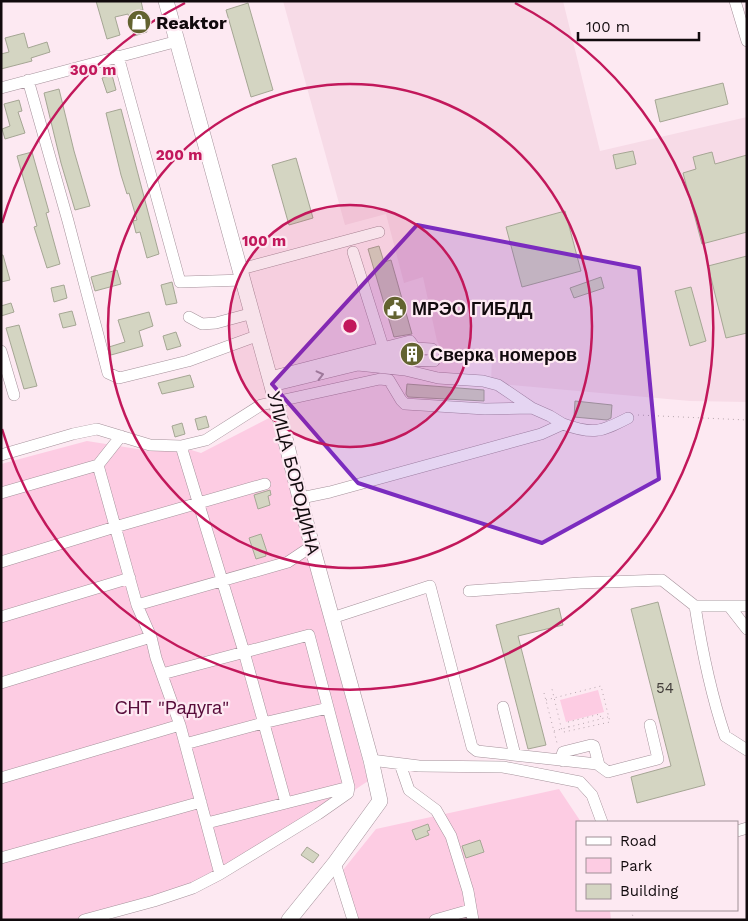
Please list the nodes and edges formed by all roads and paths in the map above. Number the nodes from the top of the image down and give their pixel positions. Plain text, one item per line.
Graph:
1 (166, 1) edge
2 (734, 1) edge
3 (178, 41) junction
4 (747, 41) edge
5 (118, 56) junction
6 (28, 80) junction
7 (1, 88) edge
8 (379, 232) dead end
9 (353, 252) dead end
10 (242, 274) junction
11 (252, 313) junction
12 (189, 317) dead end
13 (258, 335) junction
14 (383, 348) junction
15 (415, 348) junction
16 (1, 351) edge
17 (379, 359) junction
18 (358, 365) junction
19 (271, 382) junction
20 (14, 394) dead end
21 (275, 403) junction
22 (532, 408) junction
23 (628, 418) joint
24 (747, 420) edge
25 (564, 424) junction
26 (120, 436) junction
27 (181, 446) junction
28 (1, 455) edge
29 (98, 465) junction
30 (265, 484) dead end
31 (1, 493) edge
32 (301, 498) junction
33 (197, 502) junction
34 (115, 527) junction
35 (312, 546) junction
36 (1, 562) edge
37 (130, 578) junction
38 (222, 580) junction
39 (469, 591) dead end
40 (137, 605) junction
41 (695, 606) junction
42 (729, 606) junction
43 (747, 606) edge
44 (1, 617) edge
45 (332, 618) junction
46 (747, 629) edge
47 (151, 637) junction
48 (244, 652) junction
49 (162, 674) junction
50 (1, 683) edge
51 (552, 689) dead end
52 (544, 693) dead end
53 (554, 698) junction
54 (546, 700) junction
55 (503, 707) dead end
56 (328, 708) junction
57 (609, 717) junction
58 (602, 719) junction
59 (263, 723) junction
60 (180, 725) junction
61 (650, 725) dead end
62 (569, 727) junction
63 (562, 729) junction
64 (554, 731) junction
65 (185, 744) junction
66 (747, 750) edge
67 (515, 755) junction
68 (562, 757) junction
69 (371, 760) junction
70 (400, 764) junction
71 (599, 765) junction
72 (1, 778) edge
73 (349, 787) junction
74 (201, 802) junction
75 (286, 803) junction
76 (602, 821) edge
77 (207, 823) junction
78 (1, 858) edge
79 (335, 863) junction
80 (220, 874) junction
81 (472, 915) edge
82 (84, 920) edge
83 (289, 920) edge
84 (352, 920) edge
85 (435, 920) edge

1 - 3 main road, УЛИЦА БОРОДИНА
2 - 4 street
3 - 5 street
3 - 10 main road, УЛИЦА БОРОДИНА
5 - 6 street
5 - 10 street
6 - 7 street
6 - 13 street
8 - 10 street
9 - 14 street
10 - 11 main road, УЛИЦА БОРОДИНА
11 - 12 street
11 - 13 main road, УЛИЦА БОРОДИНА
13 - 19 main road, УЛИЦА БОРОДИНА
14 - 15 street
14 - 19 street
15 - 17 street
15 - 17 street
16 - 20 street
17 - 18 street
19 -> 18 street
18 - 22 street
19 - 21 main road, УЛИЦА БОРОДИНА
21 - 22 street
21 - 27 street
21 - 32 main road, УЛИЦА БОРОДИНА
22 - 25 street
23 - 24 path
23 - 25 street
25 - 32 street
26 - 27 street
26 - 28 street
26 - 29 street
27 - 33 street
29 - 31 street
29 - 34 street
30 - 33 street
32 - 35 main road, УЛИЦА БОРОДИНА
33 - 34 street
33 - 38 street
34 - 36 street
34 - 37 street
35 - 38 street
35 - 45 main road, УЛИЦА БОРОДИНА
37 - 40 street
37 - 44 street
38 - 40 street
38 - 48 street
39 - 41 street
40 - 47 street
41 - 42 street
41 - 66 street
42 - 43 street
42 - 46 street
45 - 67 street
45 - 69 main road, УЛИЦА БОРОДИНА
47 - 49 street
47 - 50 street
48 - 49 street
48 - 56 street
48 - 59 street
49 - 60 street
51 - 53 path
52 - 54 path
53 - 54 path
53 - 57 path
53 - 63 path
54 - 64 path
55 - 67 street
56 - 59 street
56 - 73 street
57 - 58 path
57 - 63 path
58 - 62 path
58 - 62 path
59 - 65 street
59 - 75 street
60 - 65 street
60 - 72 street
61 - 71 street
62 - 63 path
63 - 64 path
64 - 68 path
65 - 74 street
67 - 68 street
68 - 71 street
68 - 71 street
69 - 70 street
69 - 79 main road, УЛИЦА БОРОДИНА
70 - 76 street
70 - 81 street
73 - 75 street
73 - 80 street
74 - 77 street
74 - 78 street
75 - 77 street
77 - 80 street
79 - 83 main road, УЛИЦА БОРОДИНА
79 - 84 street
80 - 82 street
81 - 85 street

